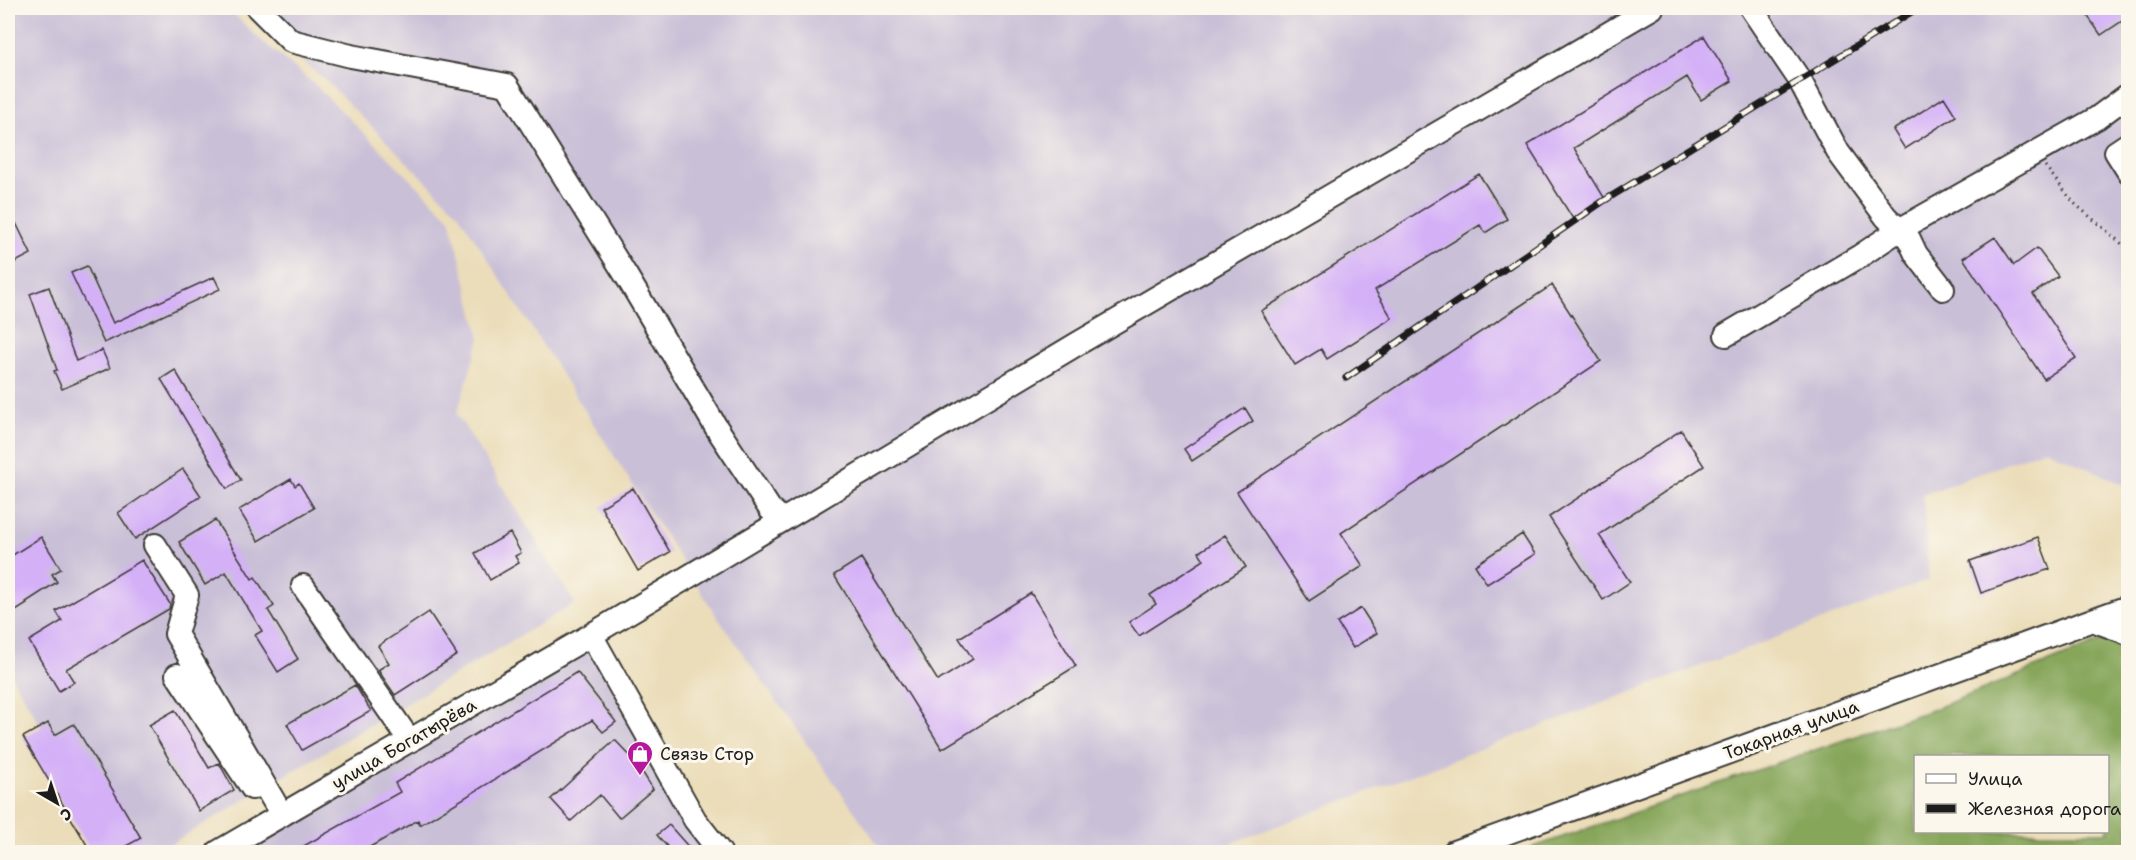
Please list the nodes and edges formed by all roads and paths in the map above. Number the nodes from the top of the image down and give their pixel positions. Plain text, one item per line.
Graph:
1 (258, 8) edge
2 (1652, 8) edge
3 (1751, 8) edge
4 (2128, 95) edge
5 (2128, 144) edge
6 (2034, 153) junction
7 (2128, 171) edge
8 (1899, 230) junction
9 (2128, 249) edge
10 (1943, 289) dead end
11 (1726, 335) dead end
12 (783, 520) junction
13 (155, 544) dead end
14 (303, 586) dead end
15 (2128, 607) edge
16 (2092, 620) junction
17 (2128, 633) edge
18 (591, 635) junction
19 (177, 675) dead end
20 (410, 741) junction
21 (282, 815) junction
22 (218, 852) edge
23 (720, 852) edge
24 (1454, 852) edge

1 - 12 street
2 - 12 street, улица Богатырёва
3 - 8 street
4 - 6 street
5 - 7 street
6 - 8 street
6 - 9 path
8 - 10 street
8 - 11 street
12 - 18 street, улица Богатырёва
13 - 21 street
14 - 20 street
15 - 16 street, Токарная улица
16 - 17 street
16 - 24 street, Токарная улица
18 - 20 street, улица Богатырёва
18 - 23 street
19 - 21 street
20 - 21 street, улица Богатырёва
21 - 22 street, улица Богатырёва

